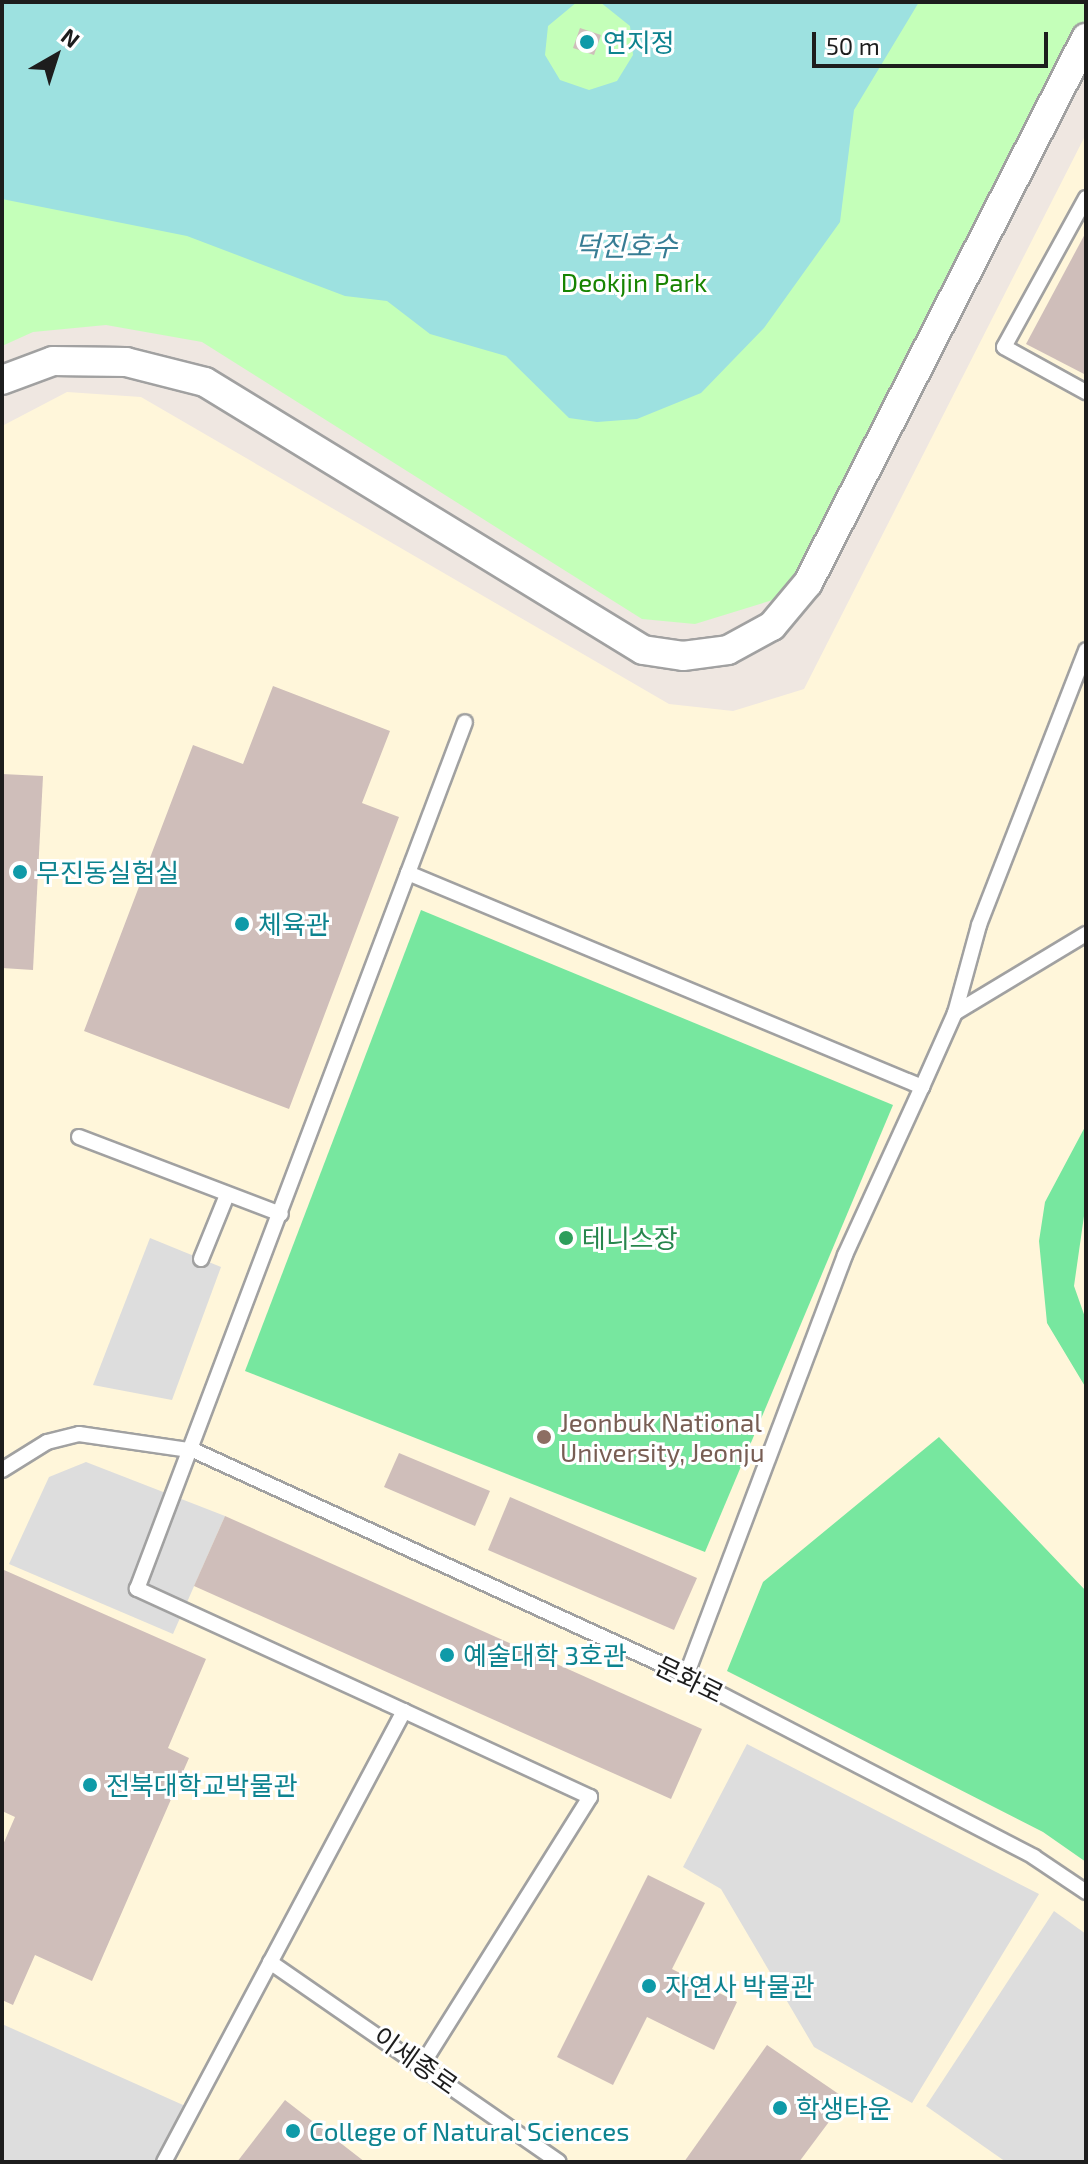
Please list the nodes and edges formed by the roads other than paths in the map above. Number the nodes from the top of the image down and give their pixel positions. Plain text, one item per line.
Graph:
1 (1086, 38) edge
2 (1086, 198) edge
3 (2, 380) edge
4 (1086, 392) edge
5 (1086, 650) edge
6 (465, 722) dead end
7 (408, 873) junction
8 (1086, 934) edge
9 (955, 1013) junction
10 (922, 1087) junction
11 (79, 1137) dead end
12 (227, 1195) junction
13 (281, 1214) junction
14 (201, 1259) dead end
15 (195, 1451) junction
16 (2, 1470) edge
17 (686, 1676) junction
18 (404, 1711) junction
19 (1086, 1892) edge
20 (270, 1962) junction
21 (423, 2063) junction
22 (164, 2162) edge
23 (559, 2162) edge

1 - 3 street
2 - 4 lane
5 - 9 lane
6 - 7 lane
7 - 10 lane
7 - 13 lane
8 - 9 lane
9 - 10 lane
10 - 17 lane
11 - 12 lane
12 - 13 lane
12 - 14 lane
13 - 15 lane
15 - 16 lane, 문화로
15 - 17 lane, 문화로
15 - 18 lane
17 - 19 lane, 문화로
18 - 20 lane
18 - 21 lane
20 - 21 lane, 이세종로
20 - 22 lane
21 - 23 lane, 이세종로

